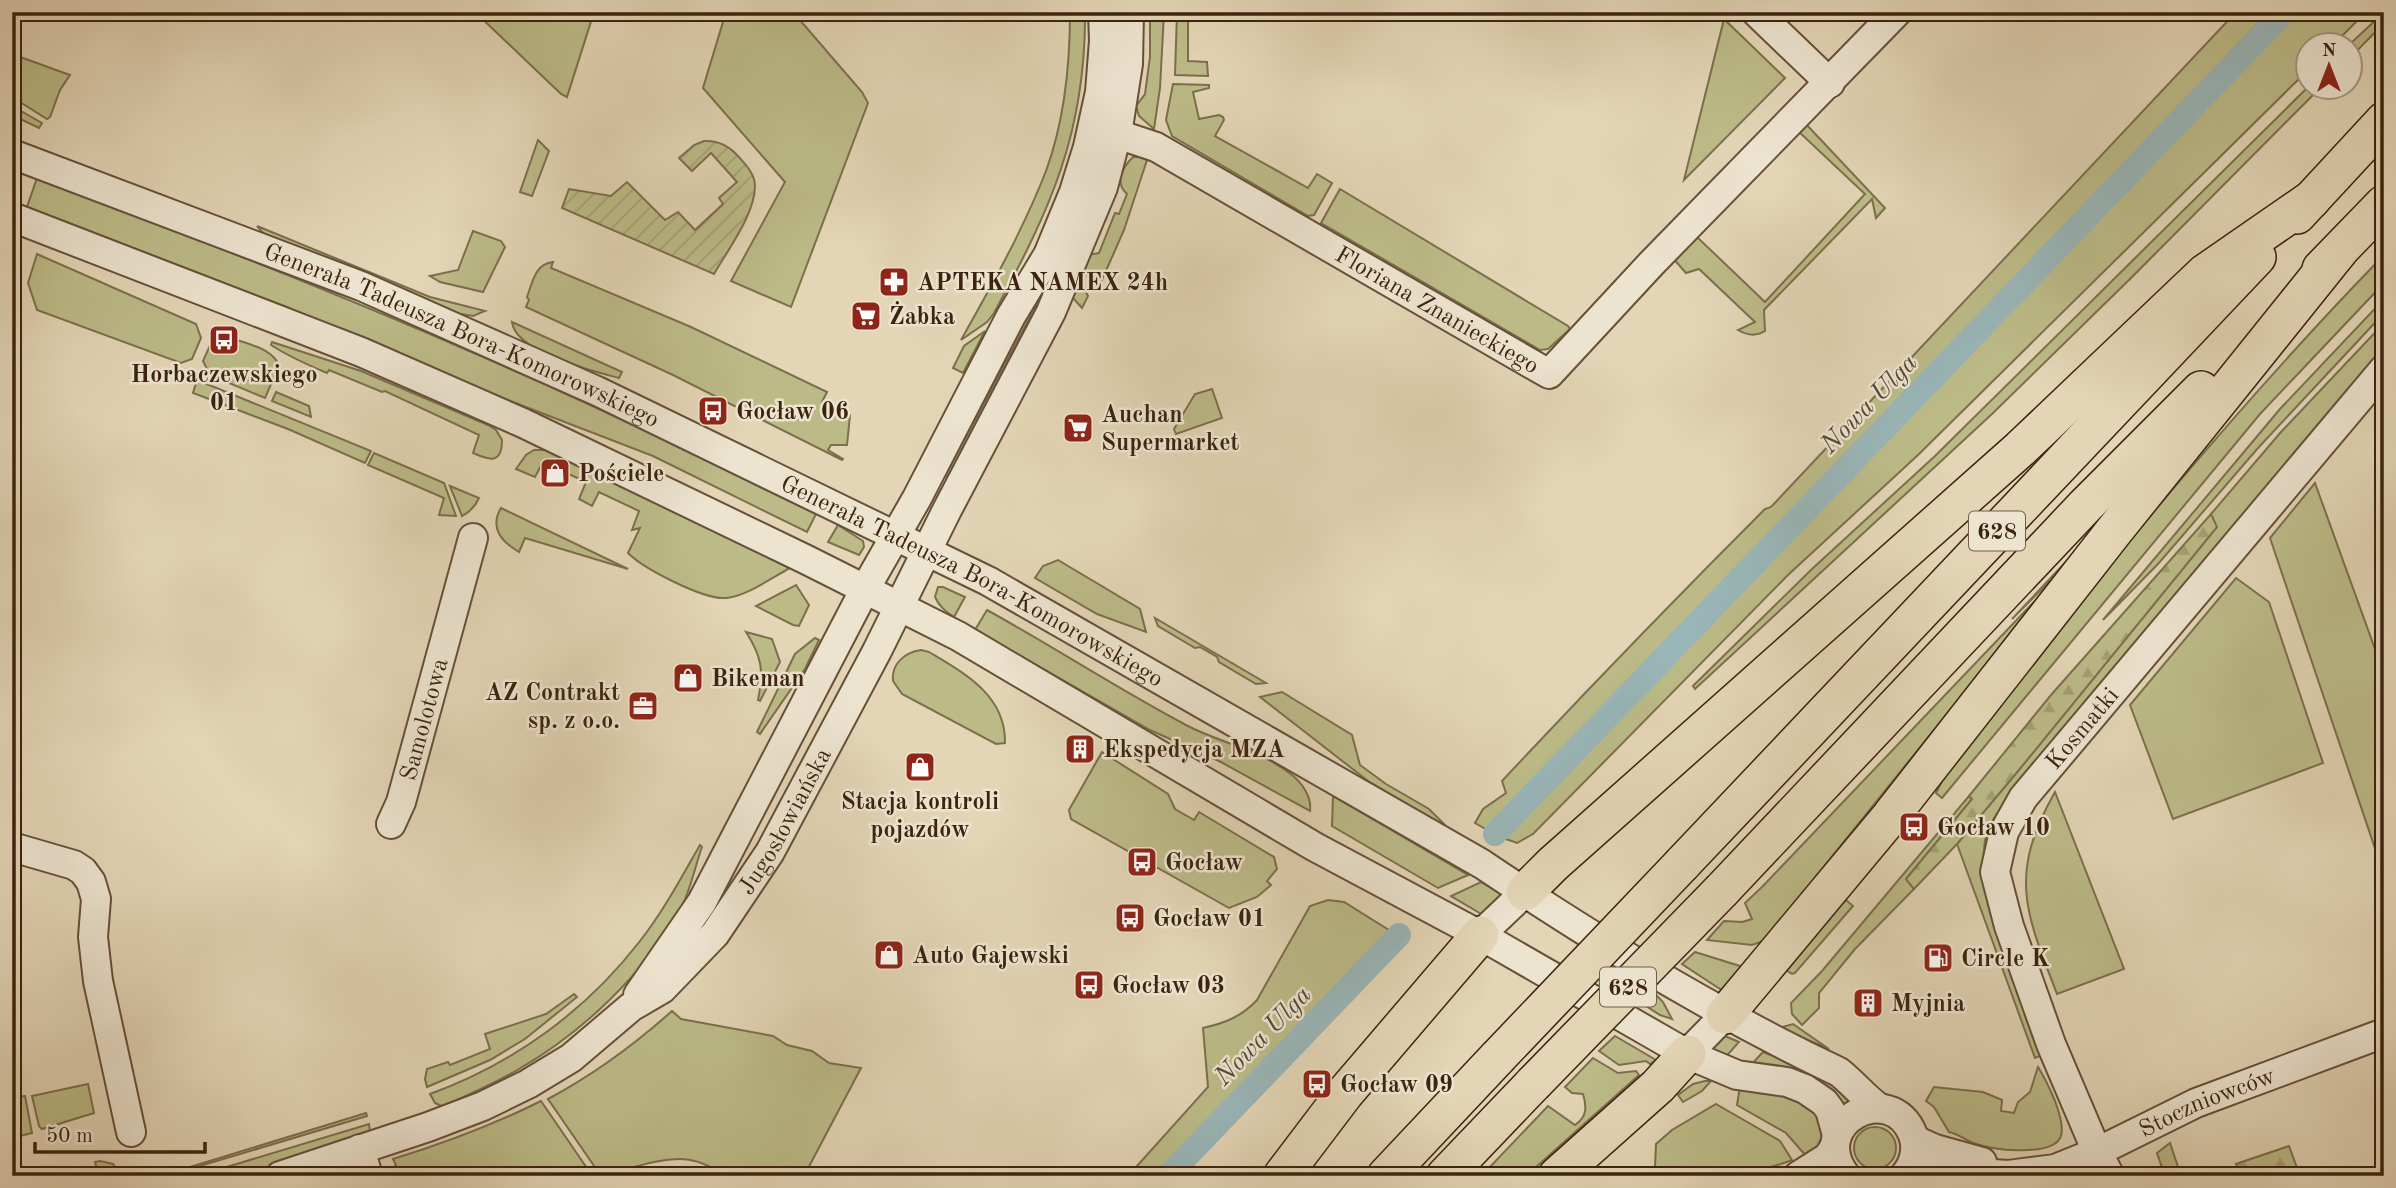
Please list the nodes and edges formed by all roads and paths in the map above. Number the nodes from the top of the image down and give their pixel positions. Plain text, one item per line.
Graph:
1 (1103, 12) edge
2 (1129, 12) edge
3 (1756, 12) edge
4 (1897, 12) edge
5 (1830, 83) junction
6 (2384, 121) edge
7 (1117, 134) junction
8 (12, 155) edge
9 (2312, 199) junction
10 (2384, 204) edge
11 (12, 217) edge
12 (2339, 251) junction
13 (2384, 369) edge
14 (895, 535) junction
15 (473, 538) dead end
16 (927, 550) junction
17 (865, 589) junction
18 (899, 607) junction
19 (391, 824) dead end
20 (12, 847) edge
21 (1525, 892) junction
22 (1479, 935) junction
23 (631, 1007) junction
24 (1726, 1015) junction
25 (2384, 1033) edge
26 (1687, 1054) junction
27 (1879, 1108) junction
28 (131, 1132) dead end
29 (1915, 1140) junction
30 (1836, 1141) junction
31 (360, 1149) junction
32 (2104, 1164) edge
33 (2031, 1173) junction
34 (1905, 1175) edge
35 (280, 1176) edge
36 (368, 1176) edge
37 (1282, 1176) edge
38 (1386, 1176) edge
39 (1445, 1176) edge
40 (1557, 1176) edge
41 (1798, 1176) edge
42 (1846, 1176) edge

1 - 14 street, Jugosłowiańska
2 - 7 street, Jugosłowiańska
3 - 5 street
4 - 5 street, Floriana Znanieckiego
5 - 7 street, Floriana Znanieckiego
6 - 9 main road, 628
7 - 16 street, Jugosłowiańska
8 - 14 street, Generała Tadeusza Bora-Komorowskiego
9 - 21 main road
9 - 38 main road, 628, bridge
10 - 12 main road, 628
11 - 17 street
12 - 24 main road
12 - 39 main road, 628, bridge
13 - 32 street, Kosmatki
14 - 16 street, Generała Tadeusza Bora-Komorowskiego
14 - 17 street, Jugosłowiańska
15 - 19 street, Samolotowa
16 - 18 street, Jugosłowiańska
16 - 21 street, Generała Tadeusza Bora-Komorowskiego
17 - 18 street
17 - 23 street, Jugosłowiańska
18 - 22 street
18 - 23 street, Jugosłowiańska
20 - 28 street
21 - 22 street
21 - 24 street, Generała Tadeusza Bora-Komorowskiego
22 - 26 street
22 - 37 main road
23 - 31 street, Jugosłowiańska
24 - 26 street
24 - 27 street, Generała Tadeusza Bora-Komorowskiego
25 - 32 street, Stoczniowców
26 - 30 street
26 - 40 main road
27 - 29 street, Generała Tadeusza Bora-Komorowskiego
27 - 30 street
29 - 33 street, Stoczniowców
29 - 34 street
30 - 41 street
30 - 42 street
31 - 35 street, Jugosłowiańska
31 - 36 street
32 - 33 street, Stoczniowców
33 - 34 street, Stoczniowców

